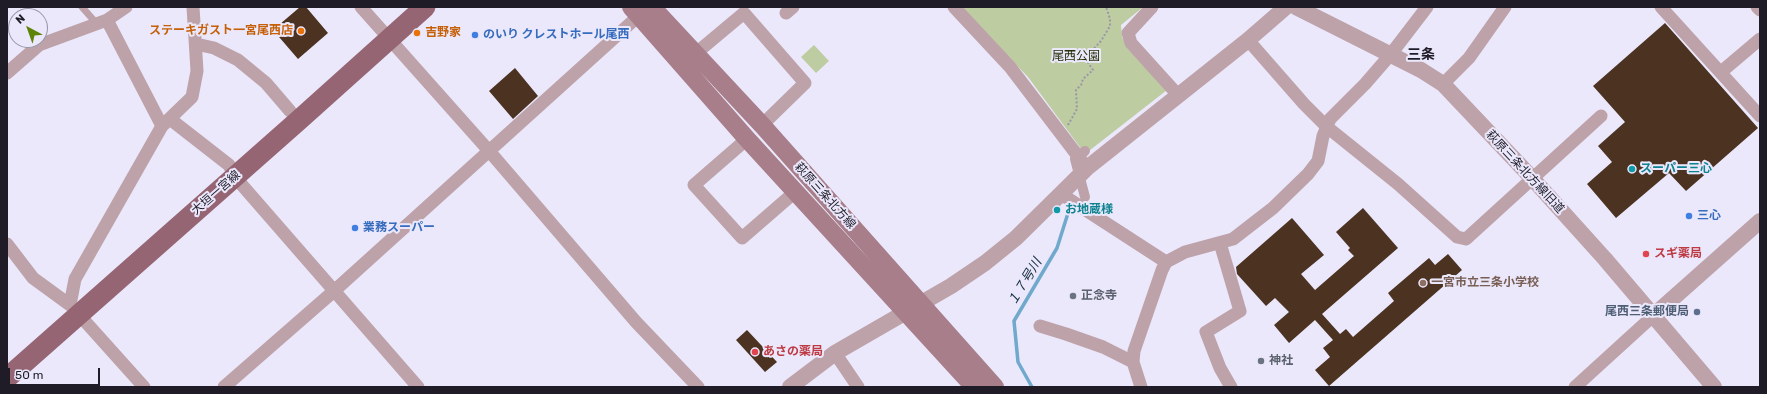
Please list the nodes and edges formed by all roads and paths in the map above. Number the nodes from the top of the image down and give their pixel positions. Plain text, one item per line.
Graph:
1 (82, 7) edge
2 (126, 7) edge
3 (193, 7) edge
4 (361, 7) edge
5 (406, 7) edge
6 (425, 7) edge
7 (954, 7) edge
8 (1106, 7) edge
9 (1152, 7) edge
10 (1286, 7) edge
11 (1296, 7) edge
12 (1426, 7) edge
13 (1505, 7) edge
14 (1661, 7) edge
15 (1757, 7) edge
16 (643, 9) edge
17 (1760, 10) edge
18 (102, 22) junction
19 (385, 34) junction
20 (1760, 39) edge
21 (1248, 40) junction
22 (196, 44) junction
23 (695, 54) junction
24 (1391, 54) junction
25 (1721, 72) junction
26 (7, 73) edge
27 (1442, 84) junction
28 (1178, 95) junction
29 (290, 111) junction
30 (1601, 116) dead end
31 (1760, 116) edge
32 (166, 122) junction
33 (762, 125) junction
34 (1327, 126) junction
35 (1066, 130) dead end
36 (747, 139) junction
37 (1084, 151) dead end
38 (490, 152) junction
39 (1087, 168) junction
40 (232, 171) junction
41 (1532, 178) junction
42 (795, 192) junction
43 (1061, 194) junction
44 (1085, 197) dead end
45 (1760, 221) edge
46 (1220, 243) junction
47 (7, 244) edge
48 (1166, 262) junction
49 (334, 291) junction
50 (913, 307) junction
51 (74, 309) junction
52 (1653, 316) junction
53 (1040, 326) dead end
54 (835, 353) junction
55 (7, 361) edge
56 (1133, 362) junction
57 (7, 378) edge
58 (144, 387) edge
59 (224, 387) edge
60 (418, 387) edge
61 (698, 387) edge
62 (790, 387) edge
63 (858, 387) edge
64 (974, 387) edge
65 (995, 387) edge
66 (1141, 387) edge
67 (1231, 387) edge
68 (1575, 387) edge
69 (1714, 387) edge

1 - 18 lane
2 - 18 street
3 - 22 street
4 - 19 street
5 - 19 main road, 大垣一宮線
6 - 19 main road, 大垣一宮線
7 - 39 street
8 - 35 path
9 - 28 street
10 - 21 street
11 - 24 street, 萩原三条北方線旧道
12 - 24 street
13 - 27 street
14 - 25 street
15 - 17 street
16 - 23 main road, 萩原三条北方線
16 - 36 main road, 萩原三条北方線
16 - 38 street
18 - 26 street
18 - 32 street
19 - 29 main road, 大垣一宮線
19 - 38 street
19 - 40 main road, 大垣一宮線
20 - 25 street
21 - 28 street
21 - 34 street
22 - 29 street
22 - 32 street
23 - 33 main road, 萩原三条北方線
23 - 33 street
24 - 27 street, 萩原三条北方線旧道
24 - 34 street
25 - 31 street
27 - 41 street, 萩原三条北方線旧道
28 - 39 street
29 - 40 main road, 大垣一宮線
30 - 41 street
32 - 40 street
32 - 51 street
33 - 50 main road, 萩原三条北方線
34 - 41 street
34 - 46 street
36 - 42 main road, 萩原三条北方線
36 - 42 street
37 - 44 street, bridge
38 - 49 street
38 - 61 street
39 - 43 street
40 - 49 street
40 - 51 main road, 大垣一宮線
41 - 52 street, 萩原三条北方線旧道
42 - 50 main road, 萩原三条北方線
43 - 48 street
43 - 50 street
45 - 52 street
46 - 48 street
46 - 67 street
47 - 51 street
48 - 56 street
49 - 59 street
49 - 60 street
50 - 54 street
50 - 64 main road, 萩原三条北方線
50 - 65 main road, 萩原三条北方線
51 - 55 main road, 大垣一宮線
51 - 57 main road, 大垣一宮線
51 - 58 street
52 - 68 street
52 - 69 street, 萩原三条北方線旧道
53 - 56 street
54 - 62 street
54 - 63 street
56 - 66 street

